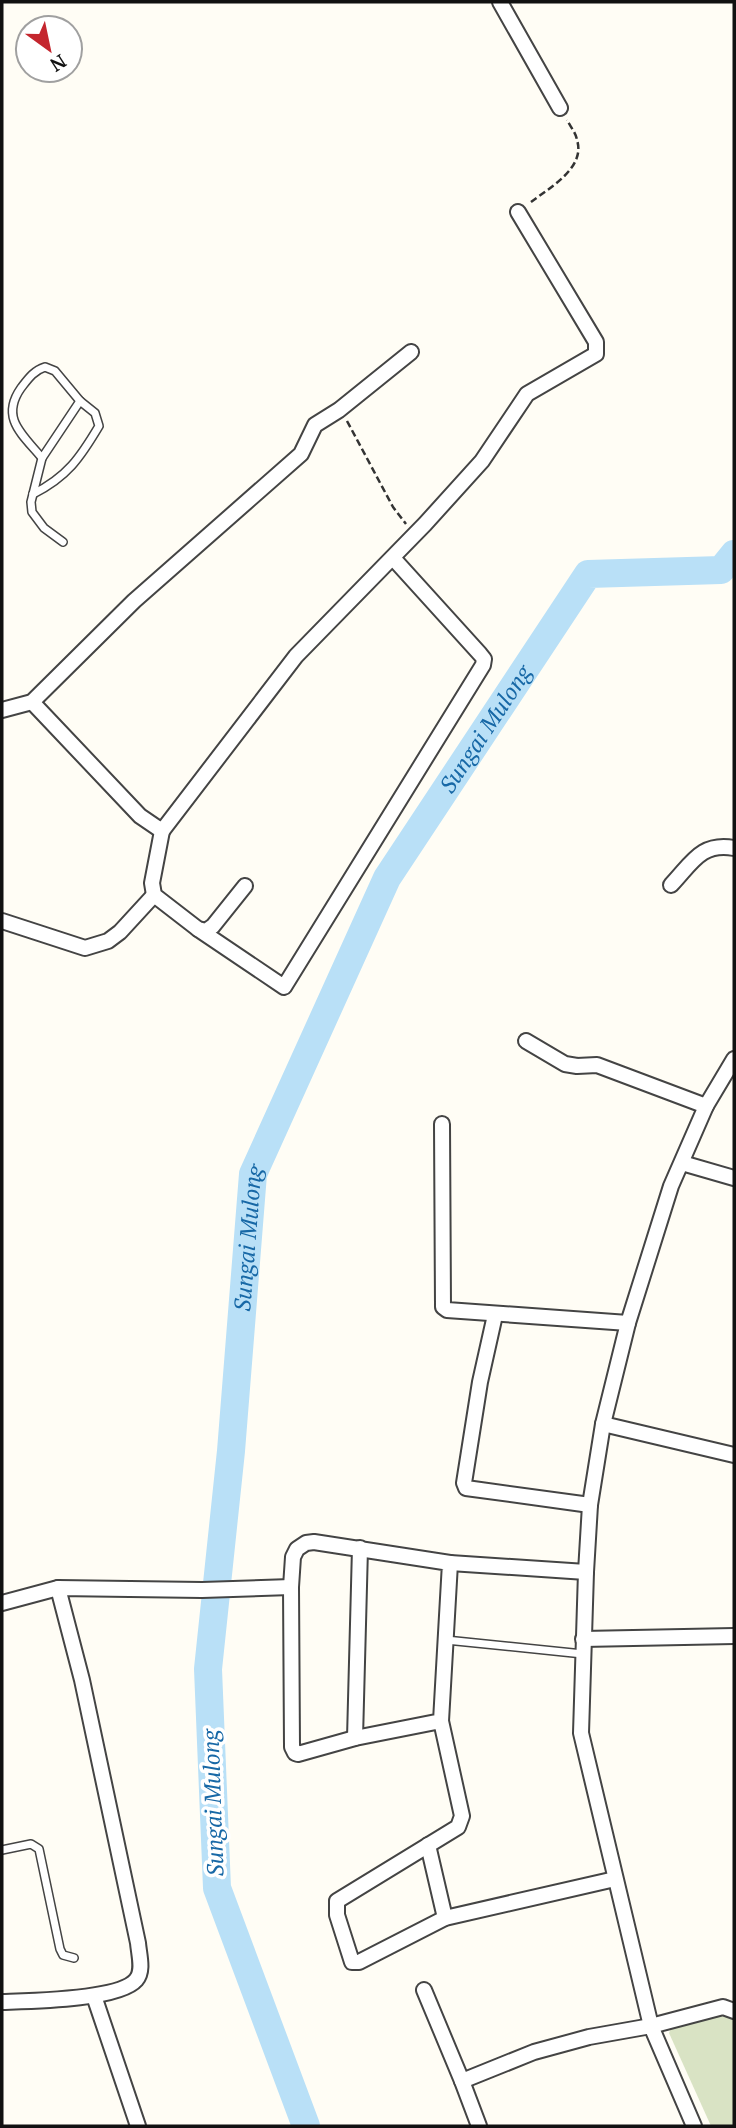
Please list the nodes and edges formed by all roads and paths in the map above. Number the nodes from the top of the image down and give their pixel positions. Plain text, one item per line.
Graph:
1 (500, 2) edge
2 (561, 108) joint
3 (518, 212) joint
4 (411, 352) dead end
5 (80, 401) junction
6 (339, 410) junction
7 (41, 458) junction
8 (33, 494) junction
9 (415, 535) junction
10 (63, 542) dead end
11 (393, 558) junction
12 (32, 702) junction
13 (2, 710) edge
14 (162, 831) junction
15 (734, 848) edge
16 (671, 885) dead end
17 (244, 886) dead end
18 (155, 895) junction
19 (2, 920) edge
20 (198, 929) junction
21 (526, 1041) dead end
22 (734, 1059) edge
23 (706, 1106) junction
24 (442, 1124) dead end
25 (682, 1163) junction
26 (734, 1178) edge
27 (495, 1315) junction
28 (628, 1323) junction
29 (603, 1424) junction
30 (734, 1455) edge
31 (590, 1505) junction
32 (360, 1548) junction
33 (450, 1563) junction
34 (586, 1572) junction
35 (291, 1587) junction
36 (58, 1588) junction
37 (2, 1603) edge
38 (734, 1636) edge
39 (583, 1639) junction
40 (446, 1640) junction
41 (583, 1654) junction
42 (441, 1721) junction
43 (355, 1738) junction
44 (428, 1845) junction
45 (2, 1850) edge
46 (615, 1879) junction
47 (445, 1918) junction
48 (74, 1958) dead end
49 (424, 1990) dead end
50 (94, 1996) junction
51 (2, 2003) edge
52 (734, 2011) edge
53 (651, 2025) junction
54 (462, 2081) junction
55 (138, 2126) edge
56 (479, 2126) edge
57 (694, 2126) edge

1 - 2 street
2 - 3 path
3 - 9 street
4 - 6 street
5 - 7 lane
5 - 7 lane
5 - 8 lane
6 - 9 path
6 - 12 street
7 - 8 lane
8 - 10 lane
9 - 11 street
11 - 14 street
11 - 20 street
12 - 13 street
12 - 14 street
14 - 18 street
15 - 16 street
17 - 20 street
18 - 19 street
18 - 20 street
21 - 23 street
22 - 23 street
23 - 25 street
24 - 27 street
25 - 26 street
25 - 28 street
27 - 28 street
27 - 31 street
28 - 29 street
29 - 30 street
29 - 31 street
31 - 34 street
32 - 33 street
32 - 35 street
32 - 43 street
33 - 34 street
33 - 40 street
34 - 39 street
35 - 36 street
35 - 43 street
36 - 37 street
36 - 50 street
38 - 39 street
39 - 41 street
40 - 41 lane
40 - 42 street
41 - 46 street
42 - 43 street
42 - 44 street
44 - 47 street
44 - 47 street
45 - 48 lane
46 - 47 street
46 - 53 street
49 - 54 street
50 - 51 street
50 - 55 street
52 - 53 street
53 - 54 street
53 - 57 street
54 - 56 street

